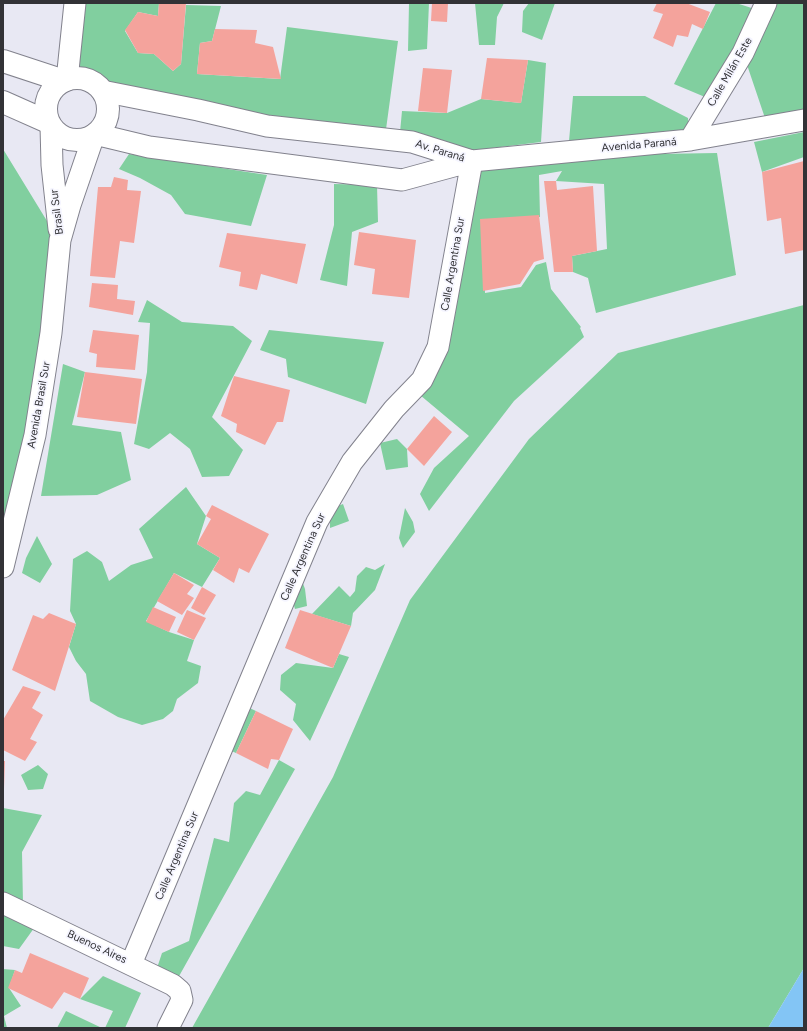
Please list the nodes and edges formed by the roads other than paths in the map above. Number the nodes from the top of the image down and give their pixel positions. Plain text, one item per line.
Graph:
1 (75, 3) edge
2 (766, 3) edge
3 (3, 60) edge
4 (65, 80) junction
5 (102, 91) junction
6 (3, 102) edge
7 (804, 120) edge
8 (50, 124) junction
9 (95, 134) junction
10 (690, 140) junction
11 (472, 161) junction
12 (60, 240) junction
13 (3, 567) edge
14 (3, 903) edge
15 (131, 964) junction
16 (168, 1028) edge

1 - 4 street
2 - 10 street, Calle Milán Este
3 - 4 street, Av. Paraná
4 - 5 street, Av. Paraná
4 - 8 street
5 - 9 street
5 - 11 street, Av. Paraná
6 - 8 street, Av. Paraná
7 - 10 street, Avenida Paraná
8 - 9 street, Av. Paraná
8 - 12 street, Brasil Sur
9 - 11 street, Av. Paraná
9 - 12 street, Brasil Sur
10 - 11 street, Avenida Paraná
11 - 15 street, Calle Argentina Sur
12 - 13 street, Avenida Brasil Sur
14 - 15 street, Buenos Aires
15 - 16 street, Buenos Aires

